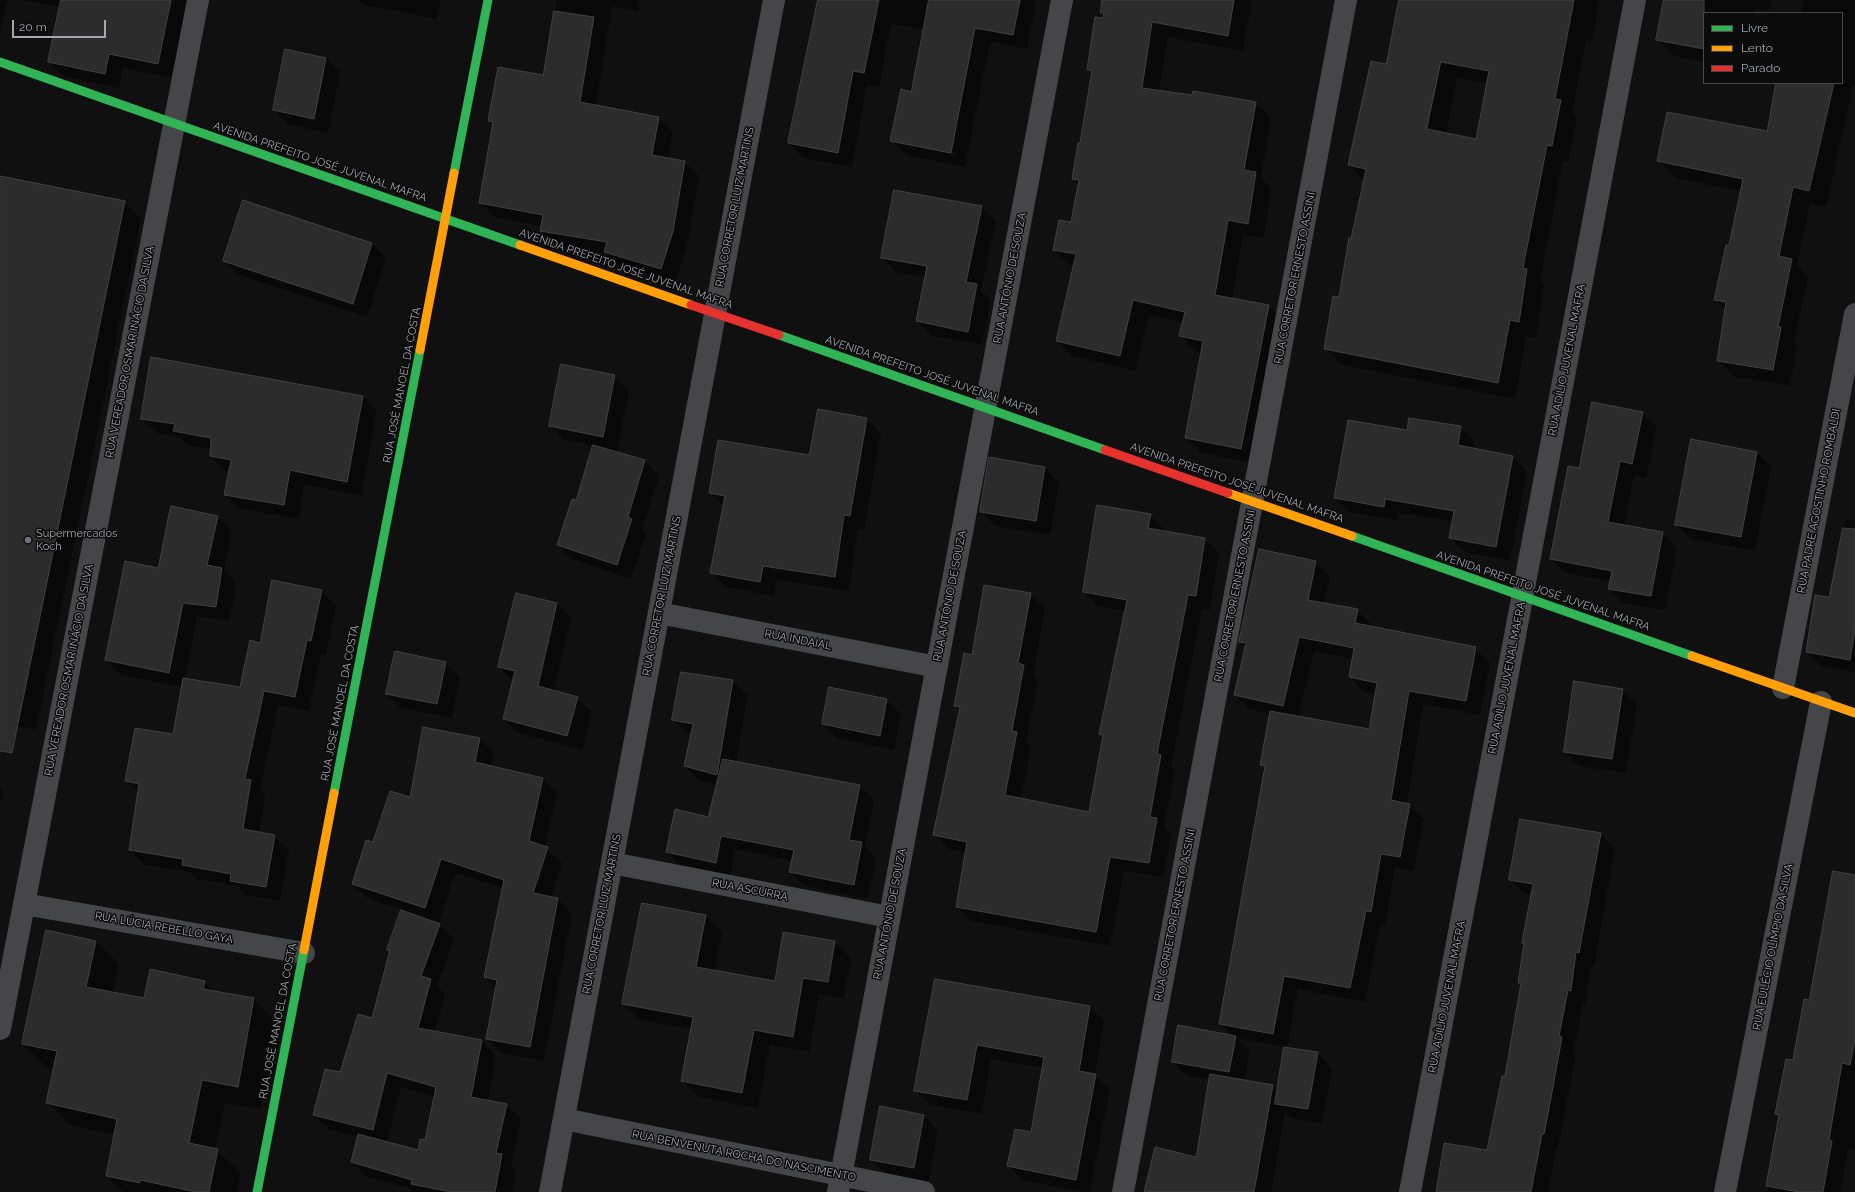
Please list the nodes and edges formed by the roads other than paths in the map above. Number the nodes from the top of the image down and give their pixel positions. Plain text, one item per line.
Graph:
1 (198, 0) edge
2 (488, 0) edge
3 (774, 0) edge
4 (1062, 0) edge
5 (1346, 0) edge
6 (1635, 0) edge
7 (0, 62) edge
8 (175, 123) junction
9 (446, 219) junction
10 (715, 313) junction
11 (1855, 314) edge
12 (985, 408) junction
13 (1253, 501) junction
14 (1522, 596) junction
15 (659, 613) junction
16 (937, 667) junction
17 (1782, 688) junction
18 (1821, 702) junction
19 (1855, 713) edge
20 (612, 863) junction
21 (24, 904) junction
22 (889, 917) junction
23 (304, 953) junction
24 (0, 1029) edge
25 (564, 1119) junction
26 (840, 1184) edge
27 (257, 1192) edge
28 (550, 1192) edge
29 (924, 1192) edge
30 (1123, 1192) edge
31 (1410, 1192) edge
32 (1725, 1192) edge

1 - 8 street, RUA VEREADOR OSMAR INÁCIO DA SILVA
2 - 9 main road, RUA JOSÉ MANOEL DA COSTA
3 - 10 street, RUA CORRETOR LUIZ MARTINS
4 - 12 street, RUA ANTÔNIO DE SOUZA
5 - 13 street, RUA CORRETOR ERNESTO ASSINI
6 - 14 street, RUA ADÍLIO JUVENAL MAFRA
7 - 8 main road, AVENIDA PREFEITO JOSÉ JUVENAL MAFRA
8 - 9 main road, AVENIDA PREFEITO JOSÉ JUVENAL MAFRA
8 - 21 street, RUA VEREADOR OSMAR INÁCIO DA SILVA
9 - 10 main road, AVENIDA PREFEITO JOSÉ JUVENAL MAFRA
9 - 23 main road, RUA JOSÉ MANOEL DA COSTA
10 - 12 main road, AVENIDA PREFEITO JOSÉ JUVENAL MAFRA
10 - 15 street, RUA CORRETOR LUIZ MARTINS
11 - 17 street, RUA PADRE AGOSTINHO ROMBALDI
12 - 13 main road, AVENIDA PREFEITO JOSÉ JUVENAL MAFRA
12 - 16 street, RUA ANTÔNIO DE SOUZA
13 - 14 main road, AVENIDA PREFEITO JOSÉ JUVENAL MAFRA
13 - 30 street, RUA CORRETOR ERNESTO ASSINI
14 - 17 main road, AVENIDA PREFEITO JOSÉ JUVENAL MAFRA
14 - 31 street, RUA ADÍLIO JUVENAL MAFRA
15 - 16 street, RUA INDAIAL
15 - 20 street, RUA CORRETOR LUIZ MARTINS
16 - 22 street, RUA ANTÔNIO DE SOUZA
17 - 18 main road, AVENIDA PREFEITO JOSÉ JUVENAL MAFRA
18 - 19 main road, AVENIDA PREFEITO JOSÉ JUVENAL MAFRA
18 - 32 street, RUA EULÉCIO OLÍMPIO DA SILVA
20 - 22 street, RUA ASCURRA
20 - 25 street, RUA CORRETOR LUIZ MARTINS
21 - 23 street, RUA LÚCIA REBELLO GAYA
21 - 24 street, RUA VEREADOR OSMAR INÁCIO DA SILVA
22 - 26 street, RUA ANTÔNIO DE SOUZA
23 - 27 main road, RUA JOSÉ MANOEL DA COSTA
25 - 26 street, RUA BENVENUTA ROCHA DO NASCIMENTO
25 - 28 street, RUA CORRETOR LUIZ MARTINS
26 - 29 street, RUA BENVENUTA ROCHA DO NASCIMENTO

